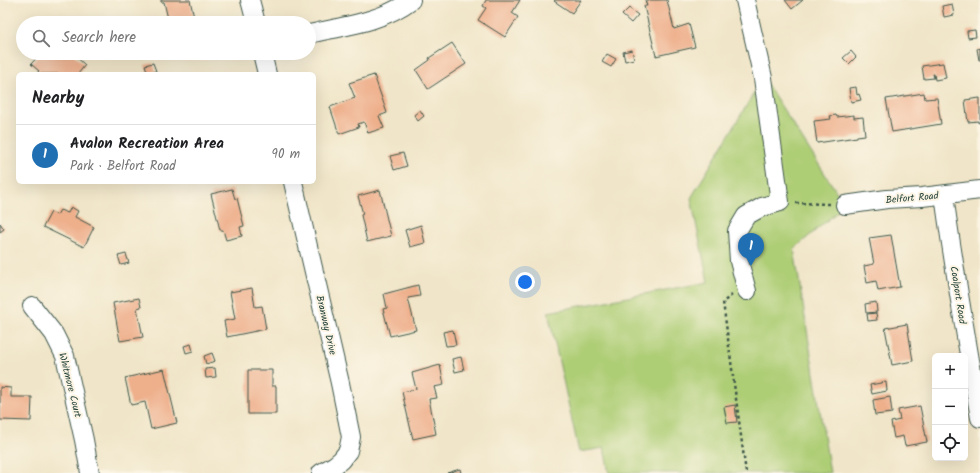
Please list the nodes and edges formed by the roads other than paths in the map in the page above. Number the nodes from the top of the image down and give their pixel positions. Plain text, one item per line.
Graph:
1 (250, 0) edge
2 (412, 0) edge
3 (745, 0) edge
4 (254, 16) edge
5 (316, 33) edge
6 (264, 60) edge
7 (267, 72) edge
8 (293, 184) edge
9 (980, 190) edge
10 (944, 194) junction
11 (845, 205) road end
12 (741, 291) road end
13 (32, 306) dead end
14 (980, 418) edge
15 (328, 469) edge
16 (90, 473) edge

1 - 4 street
2 - 5 street
3 - 12 street
6 - 7 street
8 - 15 street, Branway Drive
9 - 10 street, Belfort Road
10 - 11 street, Belfort Road
10 - 14 street, Coalport Road
13 - 16 street, Whitmore Court

